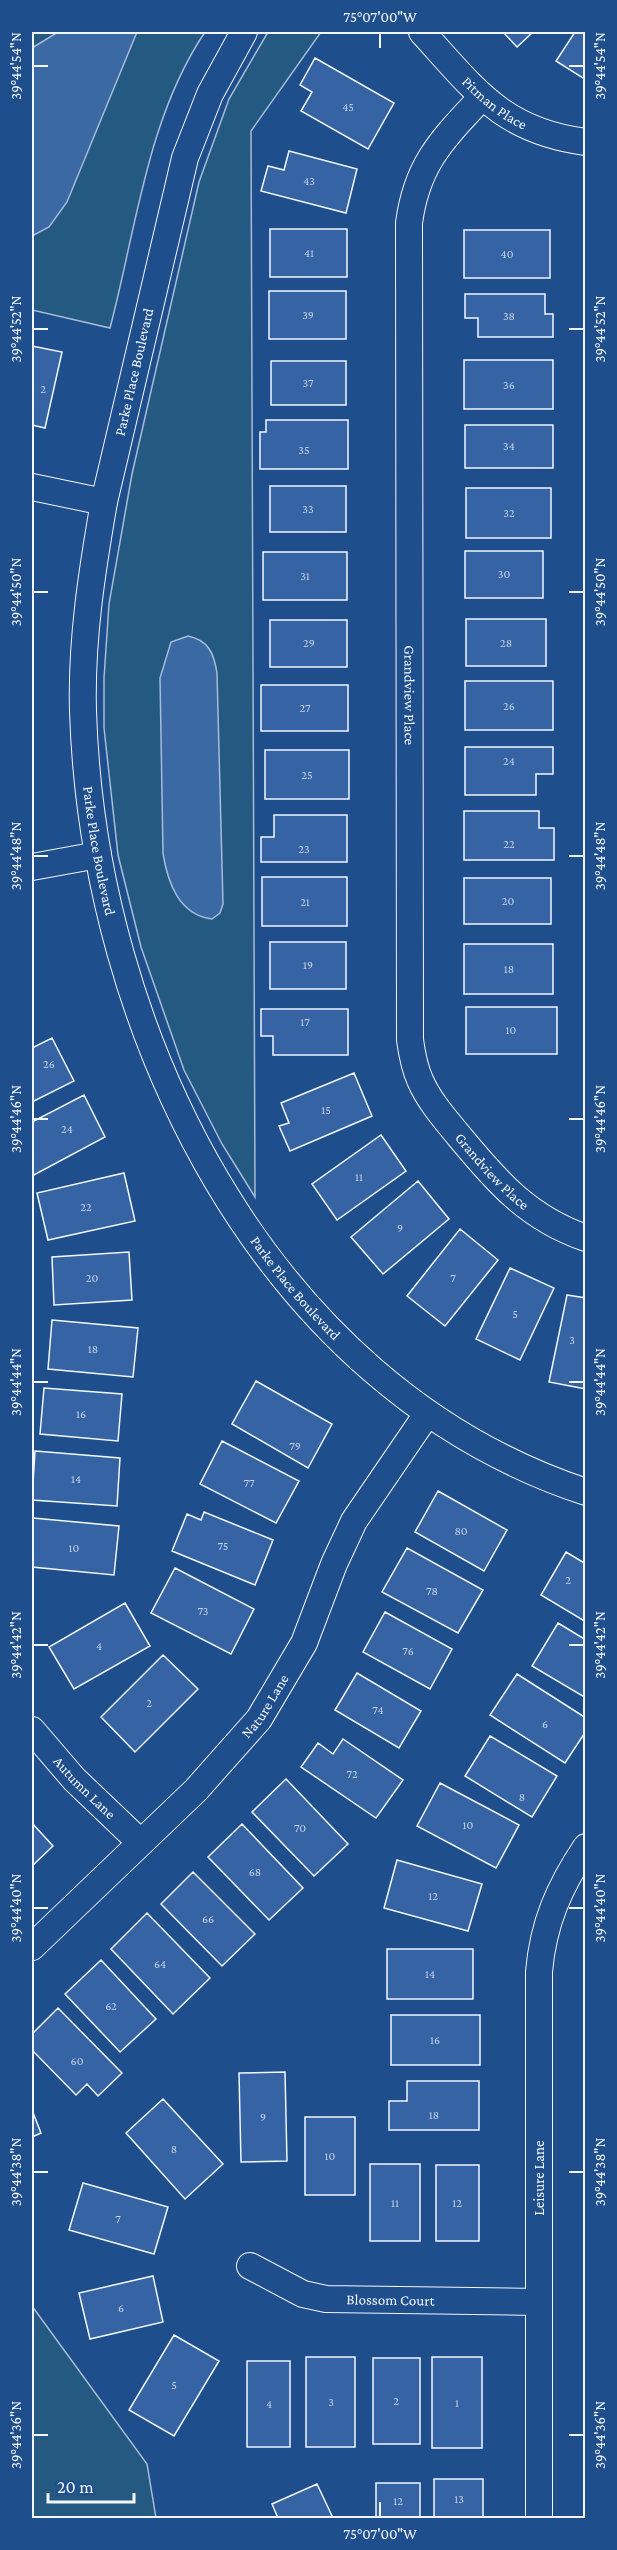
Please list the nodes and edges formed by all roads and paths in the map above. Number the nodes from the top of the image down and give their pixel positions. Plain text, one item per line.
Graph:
1 (244, 32) edge
2 (422, 32) edge
3 (482, 97) junction
4 (585, 142) edge
5 (32, 487) edge
6 (104, 502) junction
7 (98, 855) junction
8 (32, 867) edge
9 (585, 1238) edge
10 (427, 1414) junction
11 (585, 1492) edge
12 (32, 1730) edge
13 (140, 1842) junction
14 (585, 1847) edge
15 (32, 1947) edge
16 (250, 2266) dead end
17 (539, 2302) junction
18 (539, 2518) edge

1 - 6 street, Parke Place Boulevard
2 - 3 street, Pitman Place
3 - 4 street, Pitman Place
3 - 9 street, Grandview Place
5 - 6 street
6 - 7 street, Parke Place Boulevard
7 - 8 street
7 - 10 street, Parke Place Boulevard
10 - 11 street, Parke Place Boulevard
10 - 13 street, Nature Lane
12 - 13 street, Autumn Lane
13 - 15 street, Nature Lane
14 - 17 street, Leisure Lane
16 - 17 street, Blossom Court
17 - 18 street, Leisure Lane

